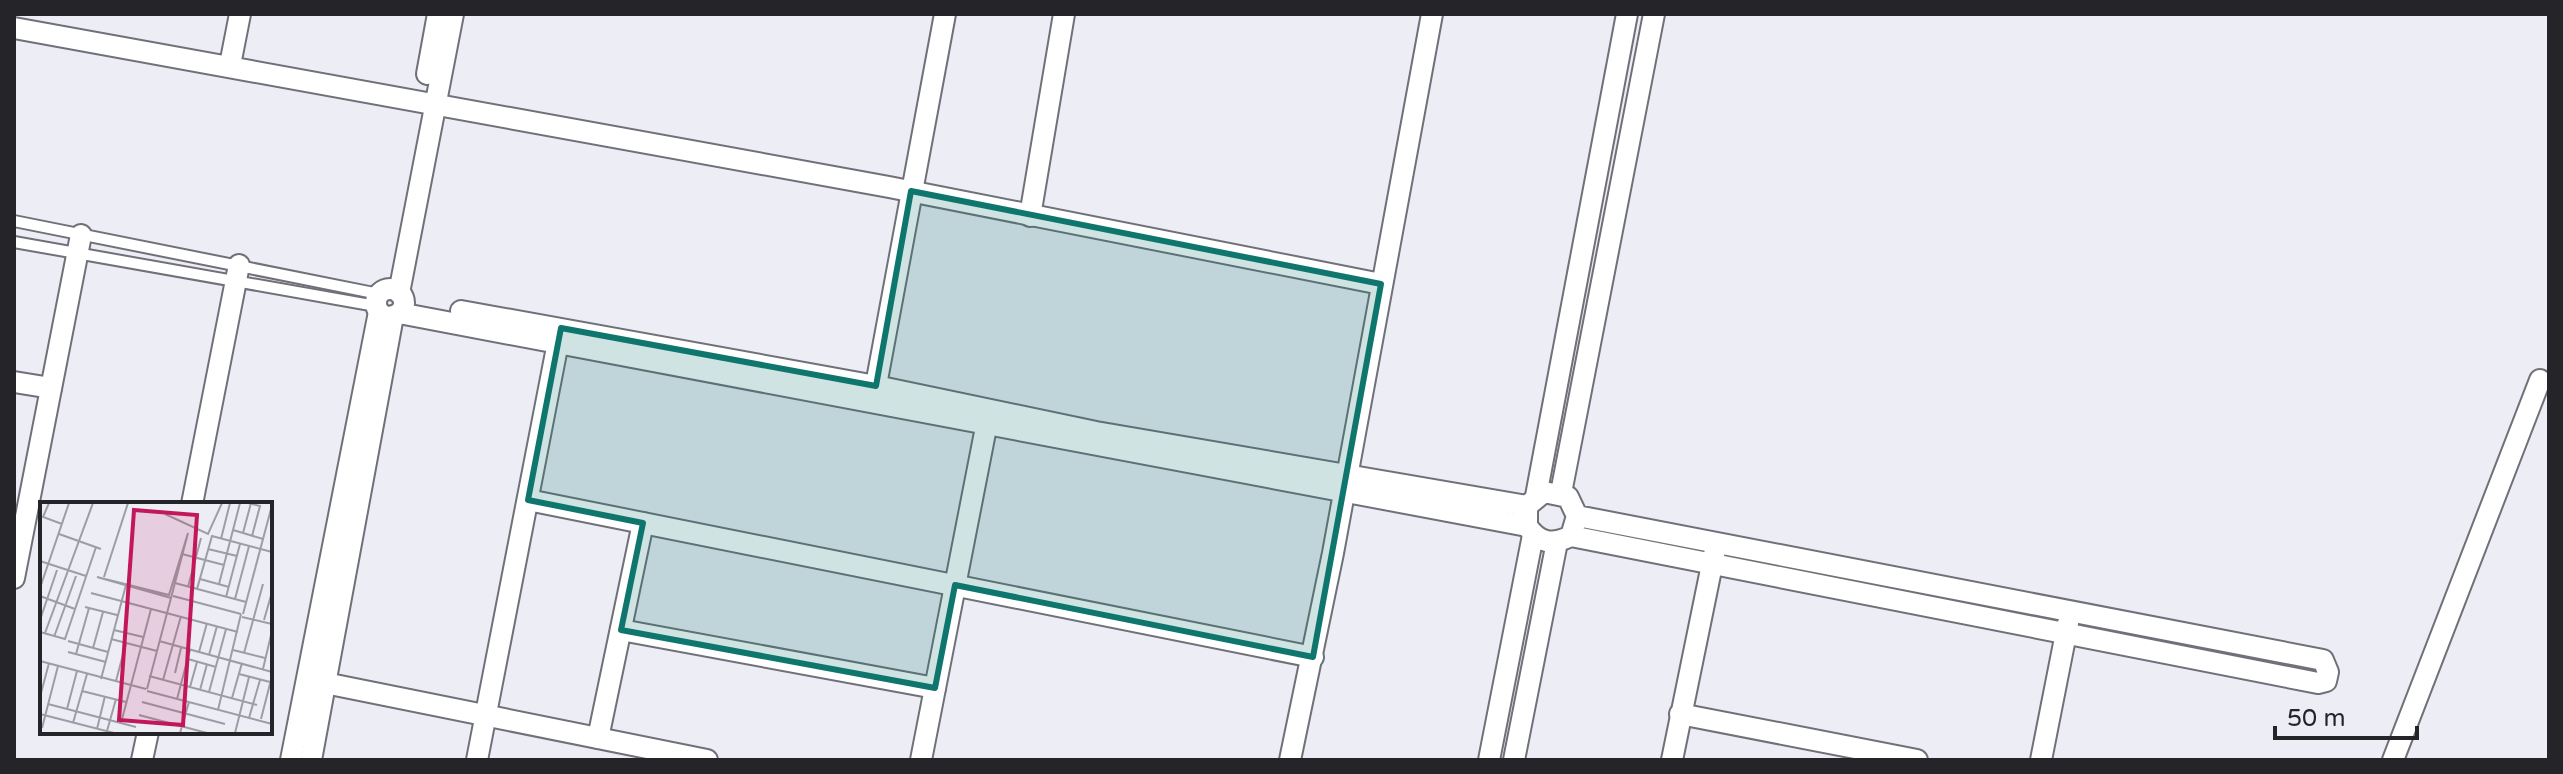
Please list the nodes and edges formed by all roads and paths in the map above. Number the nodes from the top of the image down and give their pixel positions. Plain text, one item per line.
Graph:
1 (240, 14) edge
2 (438, 14) edge
3 (453, 14) edge
4 (1064, 14) edge
5 (1432, 14) edge
6 (1627, 14) edge
7 (1654, 14) edge
8 (939, 15) edge
9 (14, 28) edge
10 (230, 65) junction
11 (428, 105) junction
12 (911, 191) junction
13 (1030, 216) junction
14 (14, 221) edge
15 (14, 242) edge
16 (79, 244) junction
17 (237, 274) junction
18 (1381, 284) junction
19 (390, 303) junction
20 (560, 336) junction
21 (2540, 380) dead end
22 (14, 382) edge
23 (51, 388) junction
24 (875, 395) junction
25 (988, 417) junction
26 (1345, 484) junction
27 (1561, 493) junction
28 (528, 500) junction
29 (192, 502) edge
30 (1531, 516) junction
31 (20, 518) edge
32 (643, 523) junction
33 (1568, 531) junction
34 (1716, 543) junction
35 (1712, 563) junction
36 (14, 578) edge
37 (955, 585) junction
38 (2070, 611) junction
39 (621, 630) junction
40 (2066, 633) junction
41 (1313, 657) junction
42 (316, 681) junction
43 (935, 688) junction
44 (1680, 714) junction
45 (485, 715) junction
46 (148, 734) edge
47 (598, 738) junction
48 (142, 760) edge
49 (291, 760) edge
50 (311, 760) edge
51 (477, 760) edge
52 (707, 760) edge
53 (921, 760) edge
54 (1290, 760) edge
55 (1489, 760) edge
56 (1514, 760) edge
57 (1672, 760) edge
58 (1917, 760) edge
59 (2041, 760) edge
60 (2393, 760) edge

1 - 10 street
2 - 11 street
3 - 11 street
4 - 13 street
5 - 18 street
6 - 30 street
7 - 27 street
8 - 12 street
9 - 10 street
10 - 11 street
11 - 12 street
11 - 19 street
12 - 13 street
12 - 24 street
13 - 18 street
14 - 16 lane
15 - 16 lane
16 - 17 lane
16 - 17 lane
16 - 23 street
17 - 19 lane
17 - 19 lane
17 - 29 street
18 - 26 street
19 - 20 street
19 - 42 street
20 - 24 street
20 - 28 street
21 - 60 street
22 - 23 street
23 - 31 street
24 - 25 street
25 - 26 street
25 - 37 street
26 - 30 street
26 - 41 street
27 - 30 street
27 - 33 street
28 - 32 street
28 - 45 street
30 - 33 street
30 - 55 street
31 - 36 street
32 - 37 street
32 - 39 street
33 - 34 street
33 - 35 street
33 - 56 street
34 - 35 street
34 - 38 street
35 - 40 street
35 - 44 street
37 - 41 street
37 - 43 street
38 - 40 street
38 - 40 street
39 - 43 street
39 - 47 street
40 - 59 street
41 - 54 street
42 - 45 street
42 - 49 street
42 - 50 street
43 - 53 street
44 - 57 street
44 - 58 street
45 - 47 street
45 - 51 street
46 - 48 street
47 - 52 street

